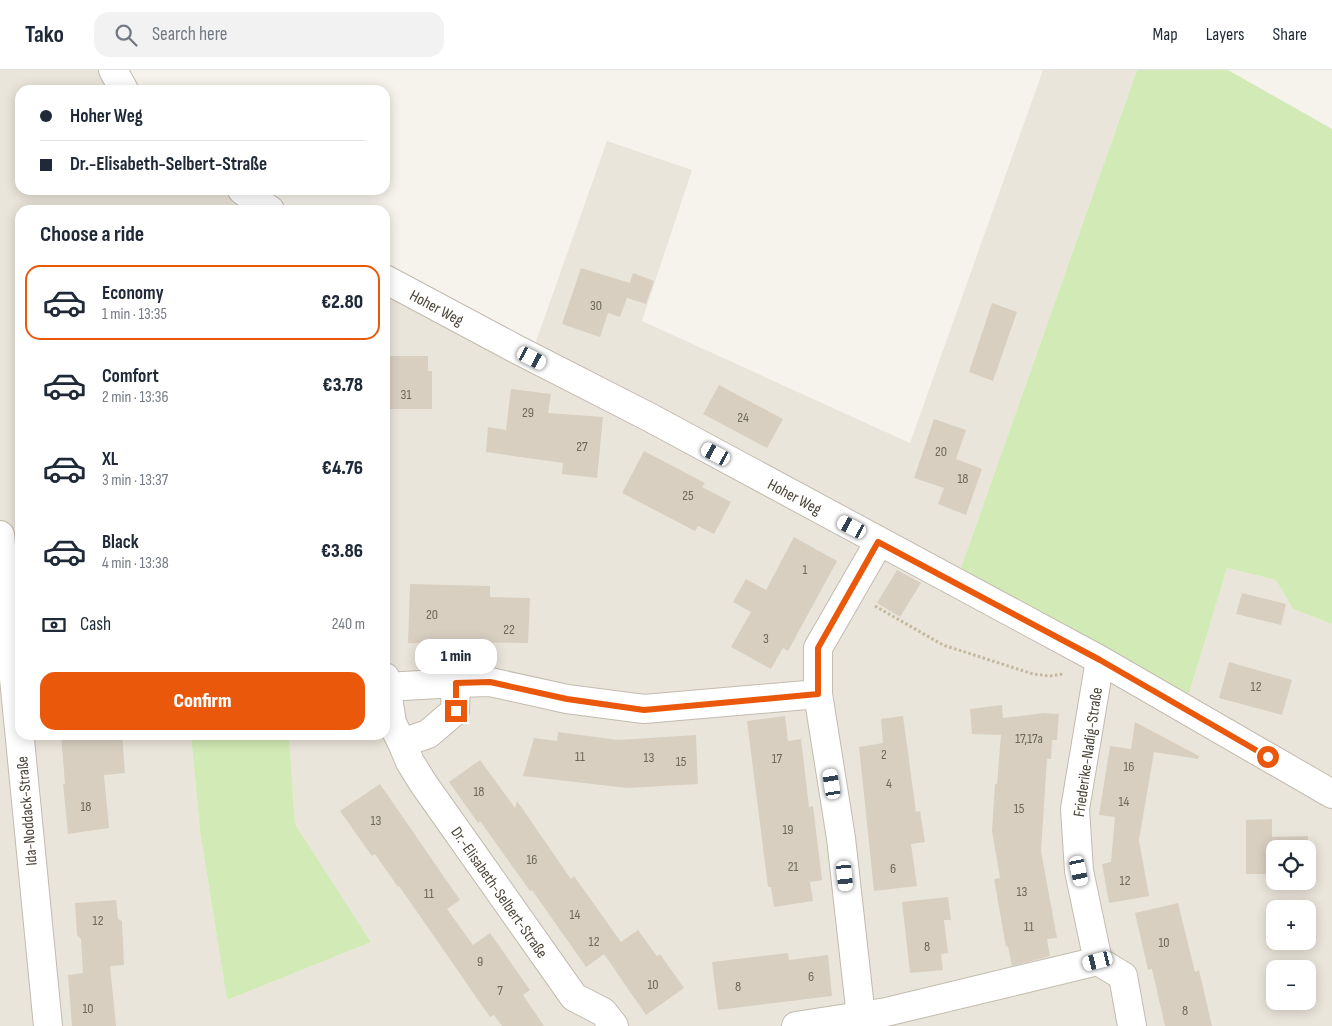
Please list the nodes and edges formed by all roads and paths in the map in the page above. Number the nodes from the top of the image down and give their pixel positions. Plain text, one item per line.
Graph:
1 (113, 70) edge
2 (121, 85) edge
3 (249, 195) edge
4 (263, 205) edge
5 (390, 282) edge
6 (0, 535) edge
7 (878, 542) junction
8 (850, 592) junction
9 (13, 593) edge
10 (15, 618) edge
11 (1099, 668) junction
12 (390, 682) edge
13 (456, 683) junction
14 (818, 694) junction
15 (390, 709) edge
16 (25, 740) edge
17 (402, 743) junction
18 (1332, 794) edge
19 (1098, 961) junction
20 (878, 1018) edge
21 (48, 1026) edge
22 (614, 1026) edge
23 (796, 1026) edge
24 (1132, 1026) edge

1 - 2 street
3 - 4 street
5 - 7 street, Hoher Weg
6 - 9 street, Ida-Noddack-Straße
7 - 8 street
7 - 11 street, Hoher Weg
8 - 11 path
8 - 14 street
9 - 10 street, Ida-Noddack-Straße
11 - 18 street, Hoher Weg
11 - 19 street, Friederike-Nadig-Straße
12 - 13 street, Dr.-Elisabeth-Selbert-Straße
13 - 14 street, Dr.-Elisabeth-Selbert-Straße
13 - 17 street
14 - 20 street
15 - 17 street, Dr.-Elisabeth-Selbert-Straße
16 - 21 street, Ida-Noddack-Straße
17 - 22 street, Dr.-Elisabeth-Selbert-Straße
19 - 20 street
19 - 24 street
20 - 23 street

